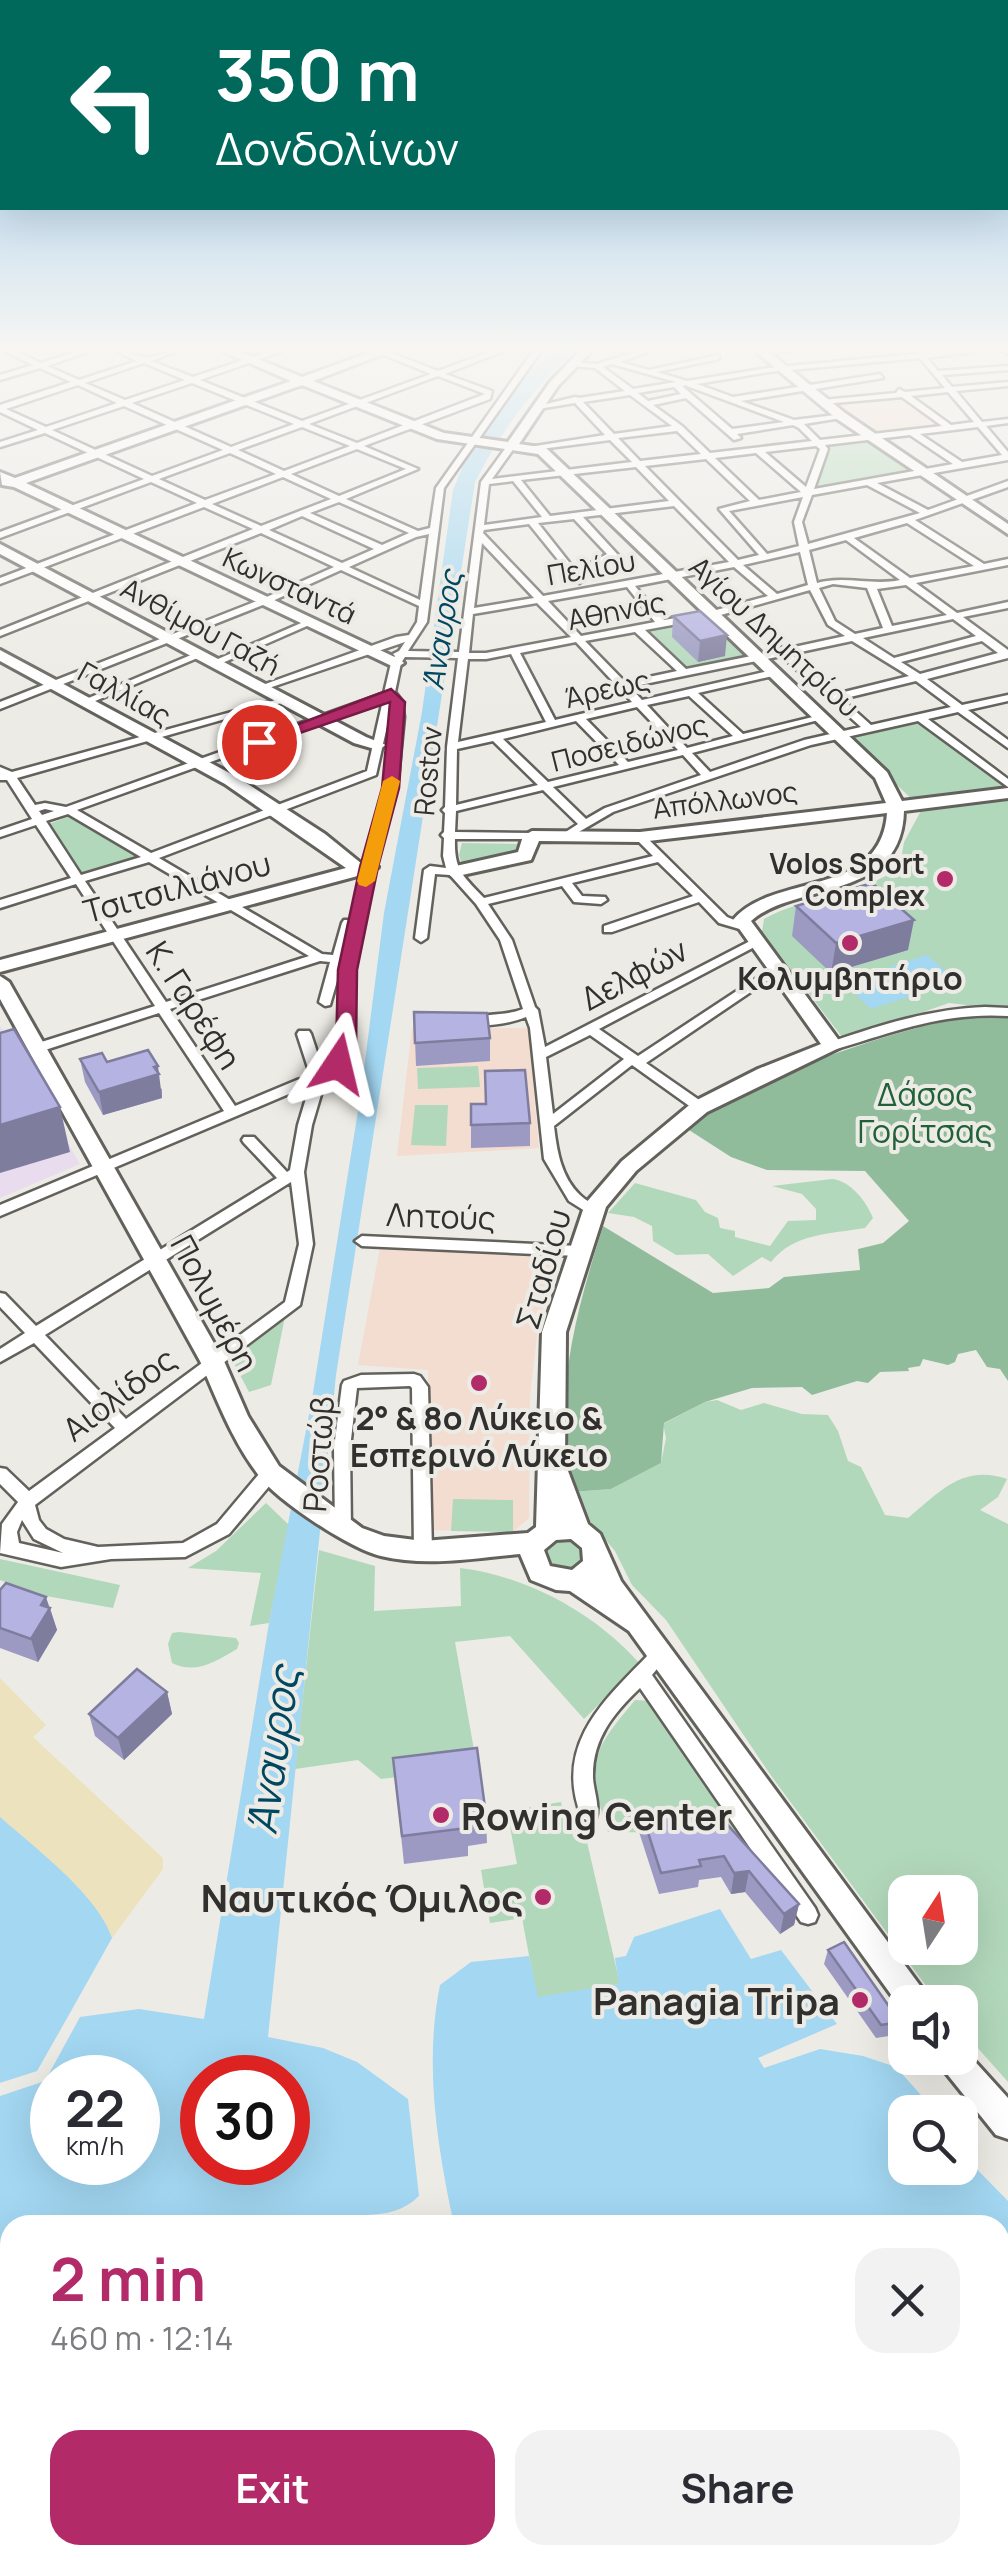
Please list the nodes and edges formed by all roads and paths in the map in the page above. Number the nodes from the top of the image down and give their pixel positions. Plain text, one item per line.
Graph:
1 (42, 471) edge
2 (134, 471) edge
3 (175, 471) edge
4 (277, 471) edge
5 (292, 471) edge
6 (410, 471) edge
7 (452, 471) edge
8 (493, 471) edge
9 (578, 471) edge
10 (648, 471) edge
11 (723, 471) edge
12 (780, 471) edge
13 (816, 471) edge
14 (929, 471) edge
15 (566, 472) junction
16 (922, 472) junction
17 (284, 474) junction
18 (516, 478) junction
19 (153, 479) junction
20 (5, 482) edge
21 (485, 482) junction
22 (868, 482) junction
23 (1008, 484) edge
24 (808, 493) junction
25 (340, 500) junction
26 (965, 501) junction
27 (756, 502) junction
28 (675, 503) junction
29 (206, 504) junction
30 (71, 510) junction
31 (604, 511) junction
32 (927, 513) junction
33 (304, 514) junction
34 (576, 515) junction
35 (548, 519) junction
36 (907, 519) junction
37 (532, 521) junction
38 (264, 530) junction
39 (478, 530) junction
40 (1008, 530) edge
41 (124, 534) junction
42 (415, 534) junction
43 (431, 534) junction
44 (0, 536) edge
45 (846, 536) junction
46 (802, 546) junction
47 (0, 548) edge
48 (382, 549) junction
49 (763, 554) junction
50 (184, 562) junction
51 (733, 562) junction
52 (1008, 562) edge
53 (342, 566) junction
54 (982, 567) junction
55 (37, 568) junction
56 (575, 575) junction
57 (670, 575) junction
58 (0, 581) edge
59 (908, 582) junction
60 (628, 583) junction
61 (814, 586) junction
62 (872, 586) junction
63 (588, 590) junction
64 (94, 597) junction
65 (775, 597) junction
66 (541, 599) junction
67 (265, 601) junction
68 (424, 605) junction
69 (1008, 605) edge
70 (470, 612) junction
71 (710, 614) junction
72 (955, 616) junction
73 (311, 622) junction
74 (662, 624) junction
75 (888, 628) junction
76 (638, 629) junction
77 (0, 633) edge
78 (850, 636) junction
79 (984, 636) junction
80 (171, 638) junction
81 (414, 638) junction
82 (580, 640) junction
83 (367, 649) junction
84 (781, 650) junction
85 (514, 651) junction
86 (1008, 654) edge
87 (0, 656) edge
88 (401, 656) junction
89 (459, 656) junction
90 (756, 656) junction
91 (209, 658) junction
92 (895, 661) junction
93 (684, 673) junction
94 (773, 673) junction
95 (918, 677) junction
96 (52, 685) junction
97 (622, 686) junction
98 (262, 687) junction
99 (690, 692) junction
100 (391, 694) junction
101 (834, 698) junction
102 (1008, 698) edge
103 (287, 700) junction
104 (84, 702) junction
105 (638, 704) junction
106 (0, 706) edge
107 (959, 708) junction
108 (919, 717) junction
109 (579, 718) junction
110 (822, 718) junction
111 (321, 719) junction
112 (552, 724) junction
113 (868, 728) junction
114 (838, 734) junction
115 (495, 737) junction
116 (150, 738) junction
117 (740, 738) junction
118 (1008, 745) edge
119 (378, 746) junction
120 (452, 747) junction
121 (683, 752) junction
122 (197, 764) junction
123 (626, 766) junction
124 (3, 775) edge
125 (708, 776) junction
126 (1008, 784) edge
127 (546, 786) junction
128 (1008, 793) edge
129 (896, 805) junction
130 (71, 810) junction
131 (276, 810) junction
132 (448, 810) junction
133 (36, 815) junction
134 (584, 823) junction
135 (0, 834) edge
136 (447, 834) junction
137 (532, 836) junction
138 (640, 836) junction
139 (565, 837) junction
140 (149, 858) junction
141 (660, 858) junction
142 (364, 868) junction
143 (453, 872) junction
144 (80, 881) junction
145 (564, 881) junction
146 (700, 898) junction
147 (601, 900) dead end
148 (481, 902) junction
149 (0, 904) edge
150 (228, 905) junction
151 (743, 926) junction
152 (608, 929) dead end
153 (115, 935) junction
154 (421, 938) dead end
155 (756, 943) junction
156 (319, 957) junction
157 (336, 959) junction
158 (0, 966) edge
159 (776, 970) junction
160 (0, 982) edge
161 (325, 1002) dead end
162 (163, 1008) junction
163 (532, 1010) junction
164 (1008, 1012) edge
165 (456, 1021) edge
166 (589, 1028) junction
167 (304, 1034) dead end
168 (833, 1046) junction
169 (37, 1048) junction
170 (540, 1055) junction
171 (635, 1060) junction
172 (318, 1079) junction
173 (700, 1107) junction
174 (232, 1113) junction
175 (547, 1125) junction
176 (249, 1140) dead end
177 (104, 1167) junction
178 (292, 1175) junction
179 (0, 1210) edge
180 (593, 1210) junction
181 (362, 1242) dead end
182 (578, 1251) junction
183 (156, 1260) junction
184 (0, 1298) edge
185 (36, 1334) junction
186 (0, 1356) edge
187 (212, 1361) junction
188 (124, 1427) junction
189 (553, 1462) junction
190 (0, 1474) edge
191 (277, 1479) junction
192 (28, 1502) junction
193 (340, 1527) junction
194 (577, 1530) junction
195 (538, 1546) junction
196 (6, 1547) edge
197 (423, 1550) junction
198 (101, 1553) junction
199 (597, 1560) junction
200 (574, 1580) junction
201 (639, 1625) junction
202 (662, 1652) junction
203 (641, 1675) junction
204 (590, 1812) dead end
205 (808, 1915) dead end
206 (901, 1985) edge
207 (968, 2075) edge
208 (1008, 2122) edge

1 - 20 street
2 - 19 street
3 - 19 street
4 - 17 street
5 - 17 street
6 - 25 street
7 - 43 street
8 - 21 street, Rostov
9 - 15 street
10 - 28 street
11 - 27 street
12 - 24 street
13 - 24 street
14 - 16 street
15 - 18 street
15 - 31 street, Αγίου Δημητρίου
16 - 22 street
16 - 26 street
17 - 25 street
17 - 29 street
18 - 21 street
18 - 35 street
19 - 29 street
19 - 30 street
20 - 30 street, Κωνσταντά
21 - 39 street, Rostov
22 - 24 street
22 - 32 street
23 - 26 street, Πελίου
24 - 27 street
24 - 46 street
25 - 33 street
25 - 42 street
26 - 32 street, Πελίου
26 - 40 street
27 - 49 street
28 - 31 street
28 - 51 street
29 - 38 street
29 - 41 street
30 - 41 street, Κωνσταντά
30 - 44 street
31 - 34 street
31 - 57 street, Αγίου Δημητρίου
32 - 36 street, Πελίου
33 - 38 street
33 - 48 street
34 - 35 street
34 - 56 street
35 - 37 street
36 - 45 street, Πελίου
36 - 54 street
37 - 39 street
37 - 56 street
38 - 50 street
38 - 53 street
39 - 66 street
39 - 70 street, Rostov
41 - 50 street, Κωνσταντά
41 - 55 street
42 - 43 street
42 - 48 street
43 - 68 street
45 - 46 street, Πελίου
45 - 59 street
46 - 49 street, Πελίου
46 - 61 street
47 - 55 street, Ανθίμου Γαζή
48 - 53 street
49 - 51 street, Πελίου
50 - 64 street
50 - 67 street, Κωνσταντά
51 - 57 street, Πελίου
51 - 65 street
52 - 54 street, Αθηνάς
53 - 67 street
53 - 68 street
54 - 59 street, Αθηνάς
55 - 58 street
55 - 64 street, Ανθίμου Γαζή
56 - 63 street
57 - 60 street, Πελίου
57 - 71 street, Αγίου Δημητρίου
59 - 62 street, Αθηνάς
59 - 72 street
60 - 63 street, Πελίου
60 - 74 street
61 - 62 street, Αθηνάς
61 - 65 street, Αθηνάς
61 - 78 street
62 - 75 street
63 - 66 street, Πελίου
64 - 77 street
64 - 80 street, Ανθίμου Γαζή
65 - 71 street, Αθηνάς
66 - 70 street, Πελίου
66 - 82 street
67 - 73 street, Κωνσταντά
67 - 80 street
68 - 81 street
69 - 72 street
70 - 89 street, Rostov
71 - 74 street, Αθηνάς
71 - 90 street, Αγίου Δημητρίου
72 - 75 street
72 - 79 street
73 - 83 street, Κωνσταντά
73 - 91 street
74 - 76 street, Αθηνάς
75 - 78 street
76 - 82 street, Αθηνάς
76 - 93 street
78 - 84 street
78 - 92 street
79 - 86 street
79 - 92 street
80 - 91 street, Ανθίμου Γαζή
80 - 96 street
81 - 83 street
81 - 88 street
82 - 85 street, Αθηνάς
82 - 97 street
83 - 88 street, Κωνσταντά
83 - 98 street
84 - 90 street
84 - 101 street
85 - 89 street, Αθηνάς
85 - 112 street
86 - 95 street
87 - 96 street, Γαλλίας
88 - 89 street, Αθηνάς
88 - 100 street
89 - 120 street, Rostov
90 - 93 street
90 - 94 street, Αγίου Δημητρίου
91 - 98 street, Ανθίμου Γαζή
91 - 104 street
92 - 95 street
93 - 97 street
94 - 99 street, Άρεως
94 - 110 street, Αγίου Δημητρίου
95 - 101 street
95 - 107 street
96 - 104 street, Γαλλίας
96 - 106 street
97 - 105 street
98 - 103 street, Ανθίμου Γαζή
99 - 105 street, Άρεως
99 - 117 street
100 - 111 street
100 - 119 street
100 - 142 street
101 - 113 street
102 - 107 street
103 - 111 street, Ανθίμου Γαζή
103 - 116 street
104 - 116 street, Γαλλίας
105 - 109 street, Άρεως
105 - 121 street
107 - 108 street
107 - 118 street
108 - 113 street
108 - 126 street
109 - 112 street, Άρεως
109 - 123 street
110 - 114 street, Αγίου Δημητρίου
110 - 117 street, Ποσειδώνος
111 - 119 street, Ανθίμου Γαζή
111 - 122 street
112 - 115 street, Άρεως
113 - 114 street
114 - 125 street
114 - 129 street, Αγίου Δημητρίου
115 - 120 street, Άρεως
115 - 127 street
116 - 122 street, Γαλλίας
116 - 124 street
117 - 121 street, Ποσειδώνος
119 - 131 street
120 - 132 street, Rostov
121 - 123 street, Ποσειδώνος
121 - 125 street
122 - 130 street
122 - 131 street, Γαλλίας
123 - 127 street, Ποσειδώνος
124 - 133 street, Κ. Γαρέφη
125 - 134 street
127 - 132 street, Ποσειδώνος
127 - 134 street
128 - 129 street, Απόλλωνος
129 - 138 street, Απόλλωνος
129 - 151 street
130 - 133 street
130 - 140 street
131 - 140 street
131 - 142 street, Γαλλίας
132 - 136 street, Rostov
133 - 135 street
133 - 144 street, Κ. Γαρέφη
134 - 139 street
136 - 137 street, Απόλλωνος
136 - 143 street, Rostov
137 - 139 street, Απόλλωνος
137 - 143 street
138 - 139 street, Απόλλωνος
138 - 141 street
140 - 144 street
140 - 150 street
141 - 145 street
141 - 146 street
142 - 150 street, Τσιτσιλιάνου
142 - 157 street
142 - 172 street
143 - 148 street
143 - 154 street
144 - 149 street
144 - 153 street, Κ. Γαρέφη
145 - 147 street
145 - 148 street
146 - 151 street
146 - 152 street
148 - 163 street
150 - 153 street, Τσιτσιλιάνου
150 - 156 street
151 - 155 street
153 - 158 street, Τσιτσιλιάνου
153 - 162 street, Κ. Γαρέφη
155 - 159 street
155 - 166 street, Δελφών
156 - 157 street
156 - 162 street
157 - 161 street
159 - 168 street
159 - 171 street
160 - 169 street, Πολυμέρη
162 - 169 street
162 - 174 street, Κ. Γαρέφη
163 - 165 street
163 - 170 street
164 - 168 street
166 - 170 street, Δελφών
166 - 171 street
167 - 172 street
168 - 173 street, Σταδίου
169 - 177 street, Πολυμέρη
170 - 175 street
171 - 173 street
171 - 175 street
172 - 174 street
172 - 178 street
173 - 180 street, Σταδίου
174 - 177 street
175 - 180 street
176 - 178 street
177 - 179 street
177 - 183 street, Πολυμέρη
178 - 183 street
178 - 187 street, Αιολίδος
180 - 182 street, Σταδίου
181 - 182 street, Λητούς
182 - 189 street, Σταδίου
183 - 185 street
183 - 187 street, Πολυμέρη
184 - 185 street
185 - 186 street
185 - 188 street
187 - 188 street, Αιολίδος
187 - 191 street, Πολυμέρη
188 - 192 street, Αιολίδος
189 - 194 street
189 - 195 street, Σταδίου
190 - 192 street
191 - 193 street, Πολυμέρη
191 - 198 street
192 - 196 street
192 - 198 street
193 - 197 street, Πολυμέρη
193 - 197 street, Ροστώβ
194 - 195 street
194 - 199 street
195 - 197 street, Πολυμέρη
195 - 200 street
196 - 198 street
199 - 200 street
199 - 201 street
200 - 201 street
201 - 202 street
202 - 203 street
202 - 206 street
203 - 204 street
203 - 205 street
207 - 208 street

